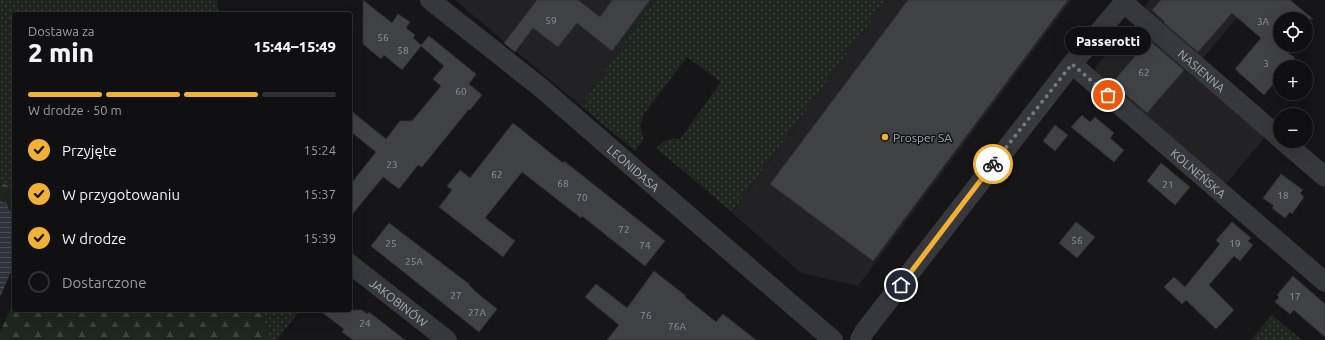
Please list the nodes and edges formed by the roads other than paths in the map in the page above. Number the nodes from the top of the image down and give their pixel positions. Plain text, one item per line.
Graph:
1 (430, 0) edge
2 (1125, 1) edge
3 (1072, 64) junction
4 (1273, 132) edge
5 (1291, 148) edge
6 (1325, 178) edge
7 (352, 266) edge
8 (1325, 282) edge
9 (446, 340) edge
10 (833, 340) edge
11 (860, 340) edge

1 - 10 street, LEONIDASA
2 - 3 street
2 - 4 street, NASIENNA
3 - 8 street, KOLNEŃSKA
3 - 11 street
5 - 6 street
7 - 9 street, JAKOBINÓW

